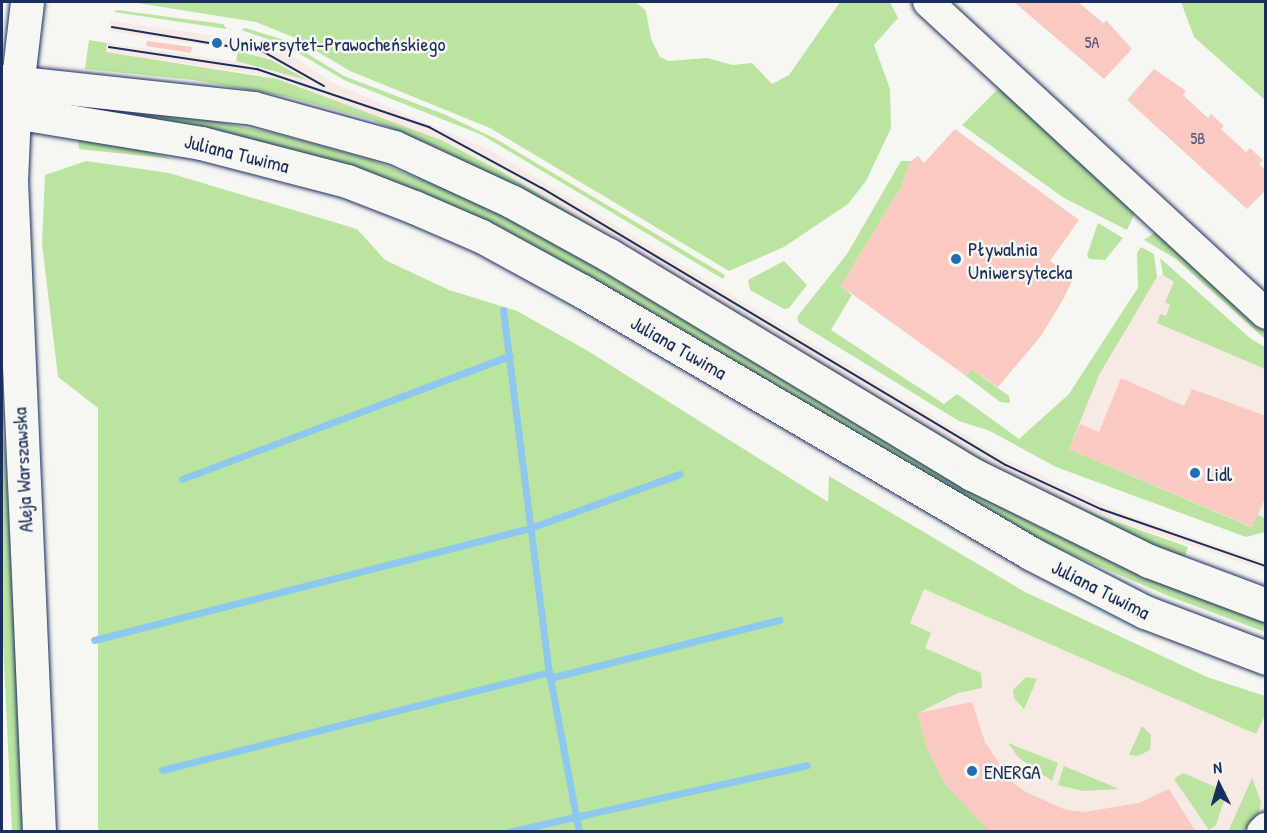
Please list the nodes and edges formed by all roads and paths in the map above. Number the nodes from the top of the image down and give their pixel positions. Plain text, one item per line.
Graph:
1 (27, 2) edge
2 (928, 2) edge
3 (20, 43) junction
4 (63, 86) junction
5 (8, 96) edge
6 (61, 120) junction
7 (12, 148) junction
8 (1266, 314) edge
9 (1266, 605) edge
10 (1266, 658) edge
11 (1266, 828) edge
12 (39, 831) edge
13 (1262, 831) edge

1 - 3 main road, Aleja Warszawska
2 - 8 street
3 - 4 main road
3 - 5 main road, Aleja Warszawska
4 - 5 main road, Juliana Tuwima
4 - 9 main road, Juliana Tuwima
5 - 6 main road, Juliana Tuwima
5 - 7 main road, Aleja Warszawska
6 - 7 main road
6 - 10 main road, Juliana Tuwima
7 - 12 main road, Aleja Warszawska
11 - 13 street

